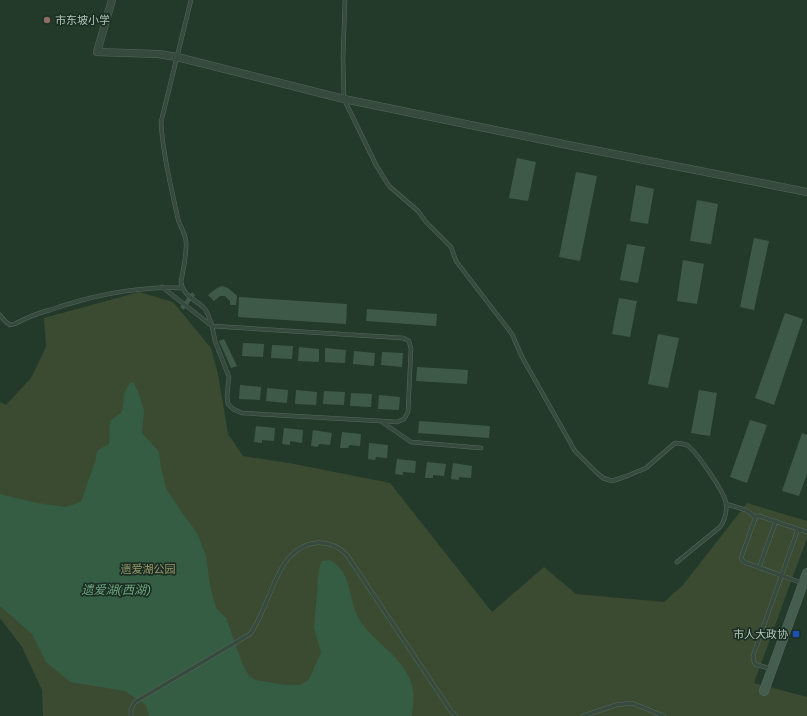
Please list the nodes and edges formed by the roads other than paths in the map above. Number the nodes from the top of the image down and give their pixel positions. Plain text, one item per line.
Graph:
1 (112, 0) edge
2 (191, 0) edge
3 (345, 0) edge
4 (177, 57) junction
5 (344, 99) junction
6 (807, 192) edge
7 (162, 287) junction
8 (182, 288) junction
9 (0, 315) edge
10 (212, 326) junction
11 (381, 421) junction
12 (481, 448) dead end
13 (726, 504) junction
14 (755, 517) junction
15 (776, 521) junction
16 (798, 529) junction
17 (807, 532) edge
18 (677, 562) dead end
19 (759, 568) junction
20 (807, 573) edge
21 (781, 576) junction
22 (803, 584) junction
23 (772, 670) junction
24 (764, 691) dead end
25 (131, 716) edge
26 (456, 716) edge
27 (583, 716) edge
28 (664, 716) edge

1 - 4 street
2 - 4 lane
3 - 5 lane
4 - 5 street
4 - 8 lane
5 - 6 street
5 - 13 lane
7 - 8 lane
7 - 9 lane
7 - 10 lane
8 - 10 lane
10 - 11 lane
10 - 11 lane
11 - 12 lane
13 - 14 lane
13 - 18 lane
14 - 15 lane
14 - 19 lane
15 - 16 lane
15 - 19 lane
16 - 17 lane
16 - 21 lane
19 - 21 lane
20 - 22 main road
21 - 22 lane
21 - 23 lane
22 - 23 main road
23 - 24 main road
25 - 26 lane
27 - 28 lane

